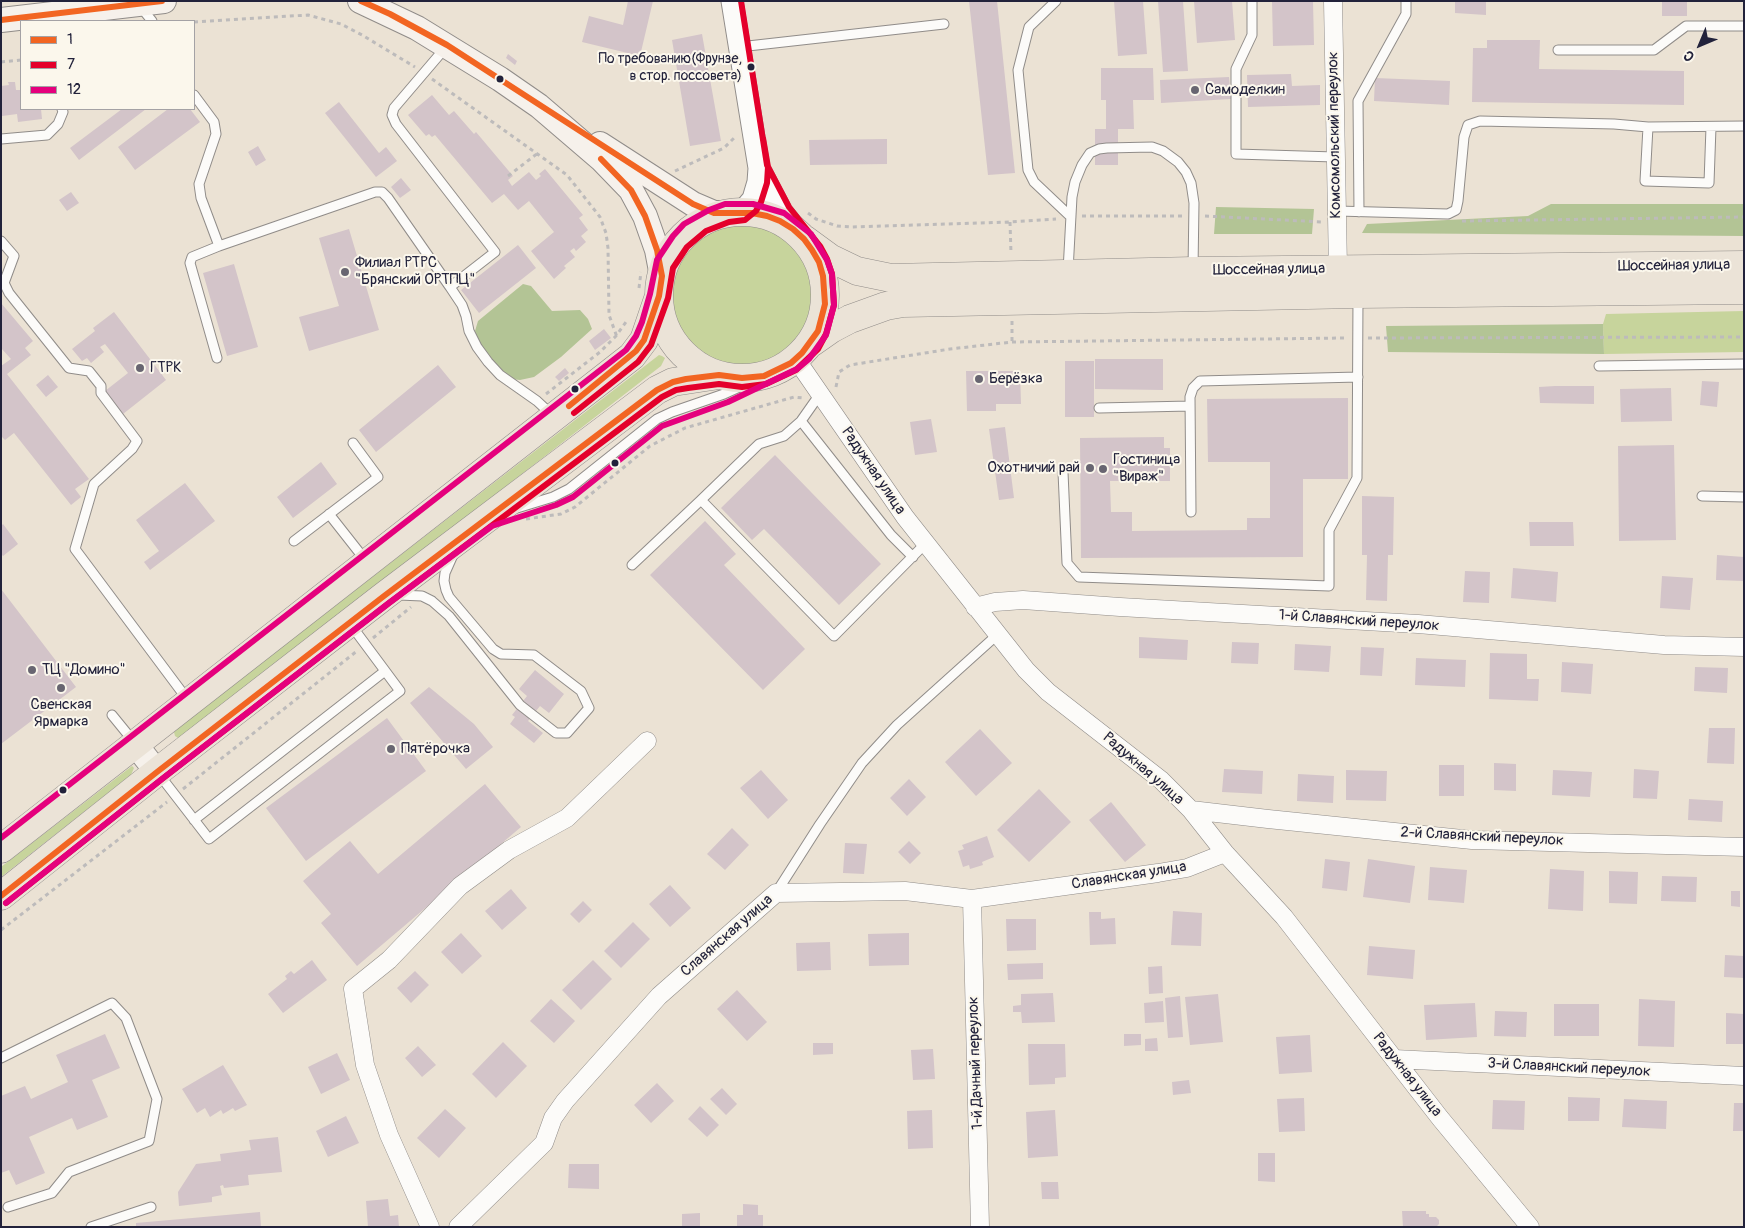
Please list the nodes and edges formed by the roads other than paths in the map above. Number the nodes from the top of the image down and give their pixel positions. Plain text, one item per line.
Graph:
1 (164, 1) edge
2 (360, 1) edge
3 (732, 1) edge
4 (1056, 1) edge
5 (1252, 1) edge
6 (1332, 1) edge
7 (1406, 1) edge
8 (142, 9) edge
9 (54, 18) edge
10 (1, 20) edge
11 (944, 24) dead end
12 (1744, 26) edge
13 (447, 46) junction
14 (738, 47) junction
15 (1558, 50) dead end
16 (195, 97) edge
17 (539, 106) junction
18 (62, 110) edge
19 (1744, 126) edge
20 (1648, 127) junction
21 (1712, 127) junction
22 (1, 140) edge
23 (1335, 156) junction
24 (759, 168) junction
25 (1337, 212) junction
26 (1359, 212) junction
27 (735, 213) junction
28 (1071, 217) junction
29 (804, 239) junction
30 (1, 241) edge
31 (219, 246) junction
32 (1744, 265) edge
33 (1338, 269) junction
34 (1193, 270) junction
35 (1068, 274) junction
36 (660, 286) junction
37 (450, 287) junction
38 (1744, 290) edge
39 (1357, 294) junction
40 (803, 351) junction
41 (216, 358) dead end
42 (1744, 364) edge
43 (1599, 366) dead end
44 (719, 375) junction
45 (764, 376) junction
46 (1358, 377) junction
47 (820, 399) junction
48 (1190, 406) junction
49 (1099, 408) dead end
50 (554, 417) junction
51 (801, 422) junction
52 (353, 443) dead end
53 (1063, 472) dead end
54 (1702, 496) dead end
55 (1744, 497) edge
56 (701, 500) junction
57 (1191, 512) dead end
58 (329, 514) junction
59 (488, 518) junction
60 (465, 535) junction
61 (294, 542) dead end
62 (925, 544) junction
63 (913, 557) junction
64 (367, 563) junction
65 (632, 565) dead end
66 (384, 596) junction
67 (975, 607) junction
68 (358, 633) junction
69 (997, 634) junction
70 (1744, 647) edge
71 (385, 671) junction
72 (189, 701) junction
73 (112, 715) dead end
74 (647, 741) dead end
75 (135, 744) junction
76 (157, 772) junction
77 (1191, 810) junction
78 (194, 820) junction
79 (1744, 846) edge
80 (1, 849) edge
81 (1225, 853) junction
82 (776, 893) junction
83 (1, 896) edge
84 (972, 899) junction
85 (1, 1058) edge
86 (1394, 1059) junction
87 (1744, 1076) edge
88 (8, 1207) dead end
89 (151, 1207) dead end
90 (91, 1227) edge
91 (430, 1227) edge
92 (458, 1227) edge
93 (980, 1227) edge
94 (1530, 1227) edge

1 - 8 main road
2 - 13 main road
3 - 14 street
4 - 28 lane
5 - 23 lane
6 - 23 street, Комсомольский переулок
7 - 26 lane
8 - 9 main road
9 - 10 main road
11 - 14 lane
12 - 15 lane
13 - 17 main road
13 - 37 lane
14 - 24 street
16 - 31 lane
17 - 27 main road
17 - 36 main road
18 - 22 lane
19 - 21 lane
20 - 21 lane
20 - 21 lane
20 - 26 lane
23 - 25 street, Комсомольский переулок
24 - 27 street
24 - 29 street
25 - 26 lane
25 - 33 street, Комсомольский переулок
27 - 29 main road
27 - 36 main road
28 - 34 lane
28 - 35 lane
29 - 35 main road, Шоссейная улица
29 - 40 main road
30 - 72 lane
31 - 37 lane
31 - 41 lane
32 - 33 main road, Шоссейная улица
33 - 34 main road, Шоссейная улица
34 - 35 main road, Шоссейная улица
36 - 44 main road
36 - 50 main road
37 - 50 lane
38 - 39 main road, Шоссейная улица
39 - 40 main road, Шоссейная улица
39 - 46 lane
40 - 45 main road
40 - 47 street, Радужная улица
42 - 43 lane
44 - 45 main road
44 - 59 main road
45 - 59 lane
46 - 48 lane
46 - 53 lane
47 - 51 lane
47 - 62 street, Радужная улица
48 - 49 lane
48 - 57 lane
50 - 64 main road
51 - 56 lane
51 - 63 lane
52 - 58 lane
54 - 55 lane
56 - 63 lane
56 - 65 lane
58 - 61 lane
58 - 64 lane
59 - 60 main road
60 - 66 main road
60 - 66 lane
62 - 63 lane
62 - 67 street, Радужная улица
64 - 72 main road
66 - 68 main road
67 - 69 street, Радужная улица
67 - 70 street, 1-й Славянский переулок
68 - 71 lane
68 - 76 main road
69 - 77 street, Радужная улица
69 - 82 lane
71 - 78 lane
71 - 78 lane
72 - 75 main road
73 - 75 lane
74 - 91 street
75 - 76 main road
75 - 80 main road
76 - 78 lane
76 - 83 main road
77 - 79 street, 2-й Славянский переулок
77 - 81 street, Радужная улица
81 - 84 street, Славянская улица
81 - 86 street, Радужная улица
82 - 84 street, Славянская улица
82 - 92 street, Славянская улица
84 - 93 street, 1-й Дачный переулок
85 - 88 lane
86 - 87 street, 3-й Славянский переулок
86 - 94 street, Радужная улица
89 - 90 lane

